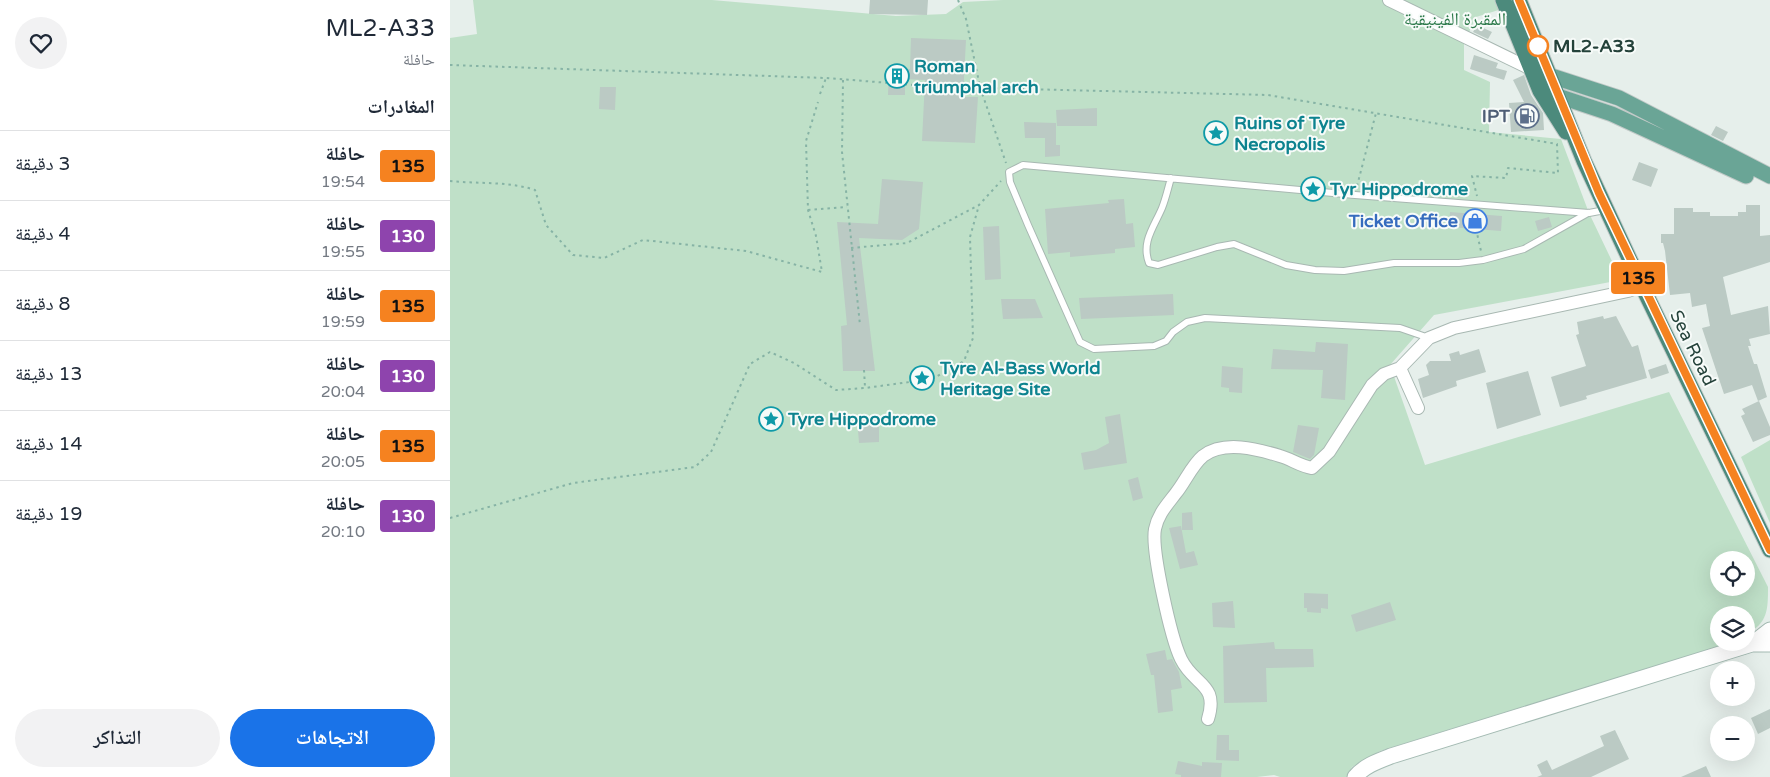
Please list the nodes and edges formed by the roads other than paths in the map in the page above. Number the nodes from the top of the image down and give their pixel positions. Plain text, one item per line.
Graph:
1 (1389, 0) edge
2 (1503, 0) edge
3 (1519, 0) edge
4 (1531, 69) junction
5 (1551, 75) junction
6 (1540, 91) junction
7 (1559, 95) junction
8 (1584, 161) junction
9 (1770, 176) edge
10 (1171, 178) junction
11 (1770, 186) edge
12 (1606, 209) junction
13 (1589, 212) junction
14 (1642, 286) junction
15 (1429, 338) junction
16 (1400, 368) junction
17 (1418, 408) dead end
18 (1770, 550) edge
19 (1770, 630) edge
20 (1755, 642) edge
21 (1755, 644) edge
22 (1770, 644) edge
23 (1729, 651) edge
24 (1208, 720) dead end
25 (1355, 777) edge

1 - 4 street
2 - 4 highway, Sea Road
3 - 5 highway, Sea Road
4 - 5 main road
4 - 6 highway, Sea Road
5 - 7 highway, Sea Road
5 - 9 main road
6 - 7 main road
6 - 8 highway, Sea Road
7 - 8 highway, Sea Road
7 - 11 main road
8 - 12 highway, Sea Road
10 - 13 lane
10 - 13 lane
10 - 15 lane
12 - 13 lane
12 - 14 highway, Sea Road
14 - 15 street
14 - 18 highway, Sea Road
15 - 16 street
16 - 17 street
16 - 24 street
19 - 20 main road
21 - 22 main road
23 - 25 main road

